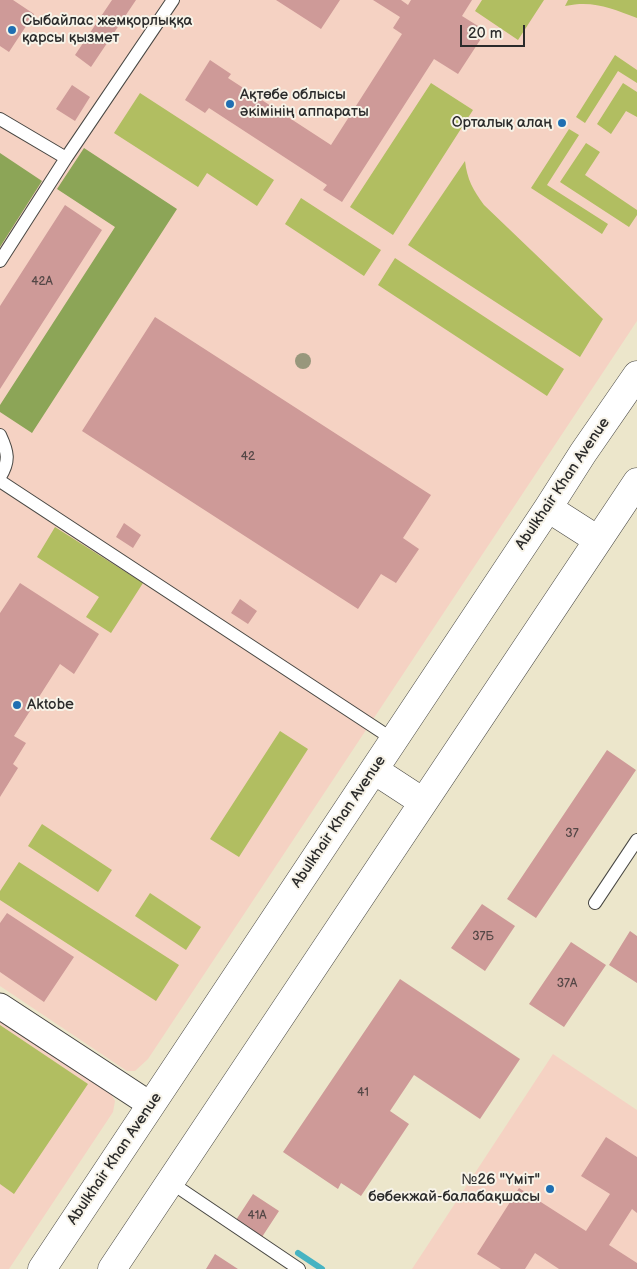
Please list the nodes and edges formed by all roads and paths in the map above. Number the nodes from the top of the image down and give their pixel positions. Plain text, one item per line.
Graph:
1 (173, 0) edge
2 (0, 119) edge
3 (66, 158) junction
4 (0, 261) edge
5 (637, 375) edge
6 (0, 435) edge
7 (0, 479) edge
8 (637, 482) edge
9 (548, 508) junction
10 (598, 540) junction
11 (394, 740) junction
12 (374, 770) junction
13 (423, 802) junction
14 (637, 840) edge
15 (595, 903) dead end
16 (0, 1006) edge
17 (151, 1105) junction
18 (170, 1182) junction
19 (42, 1269) edge
20 (112, 1269) edge
21 (299, 1269) edge

1 - 3 lane
2 - 3 lane
3 - 4 lane
5 - 9 main road, Abulkhair Khan Avenue
6 - 7 lane
7 - 11 lane
8 - 10 main road
9 - 10 main road
9 - 11 main road, Abulkhair Khan Avenue
10 - 13 main road
11 - 12 main road, Abulkhair Khan Avenue
12 - 13 main road
12 - 17 main road, Abulkhair Khan Avenue
13 - 18 main road
14 - 15 lane
16 - 17 street
17 - 19 main road, Abulkhair Khan Avenue
18 - 20 main road
18 - 21 lane

